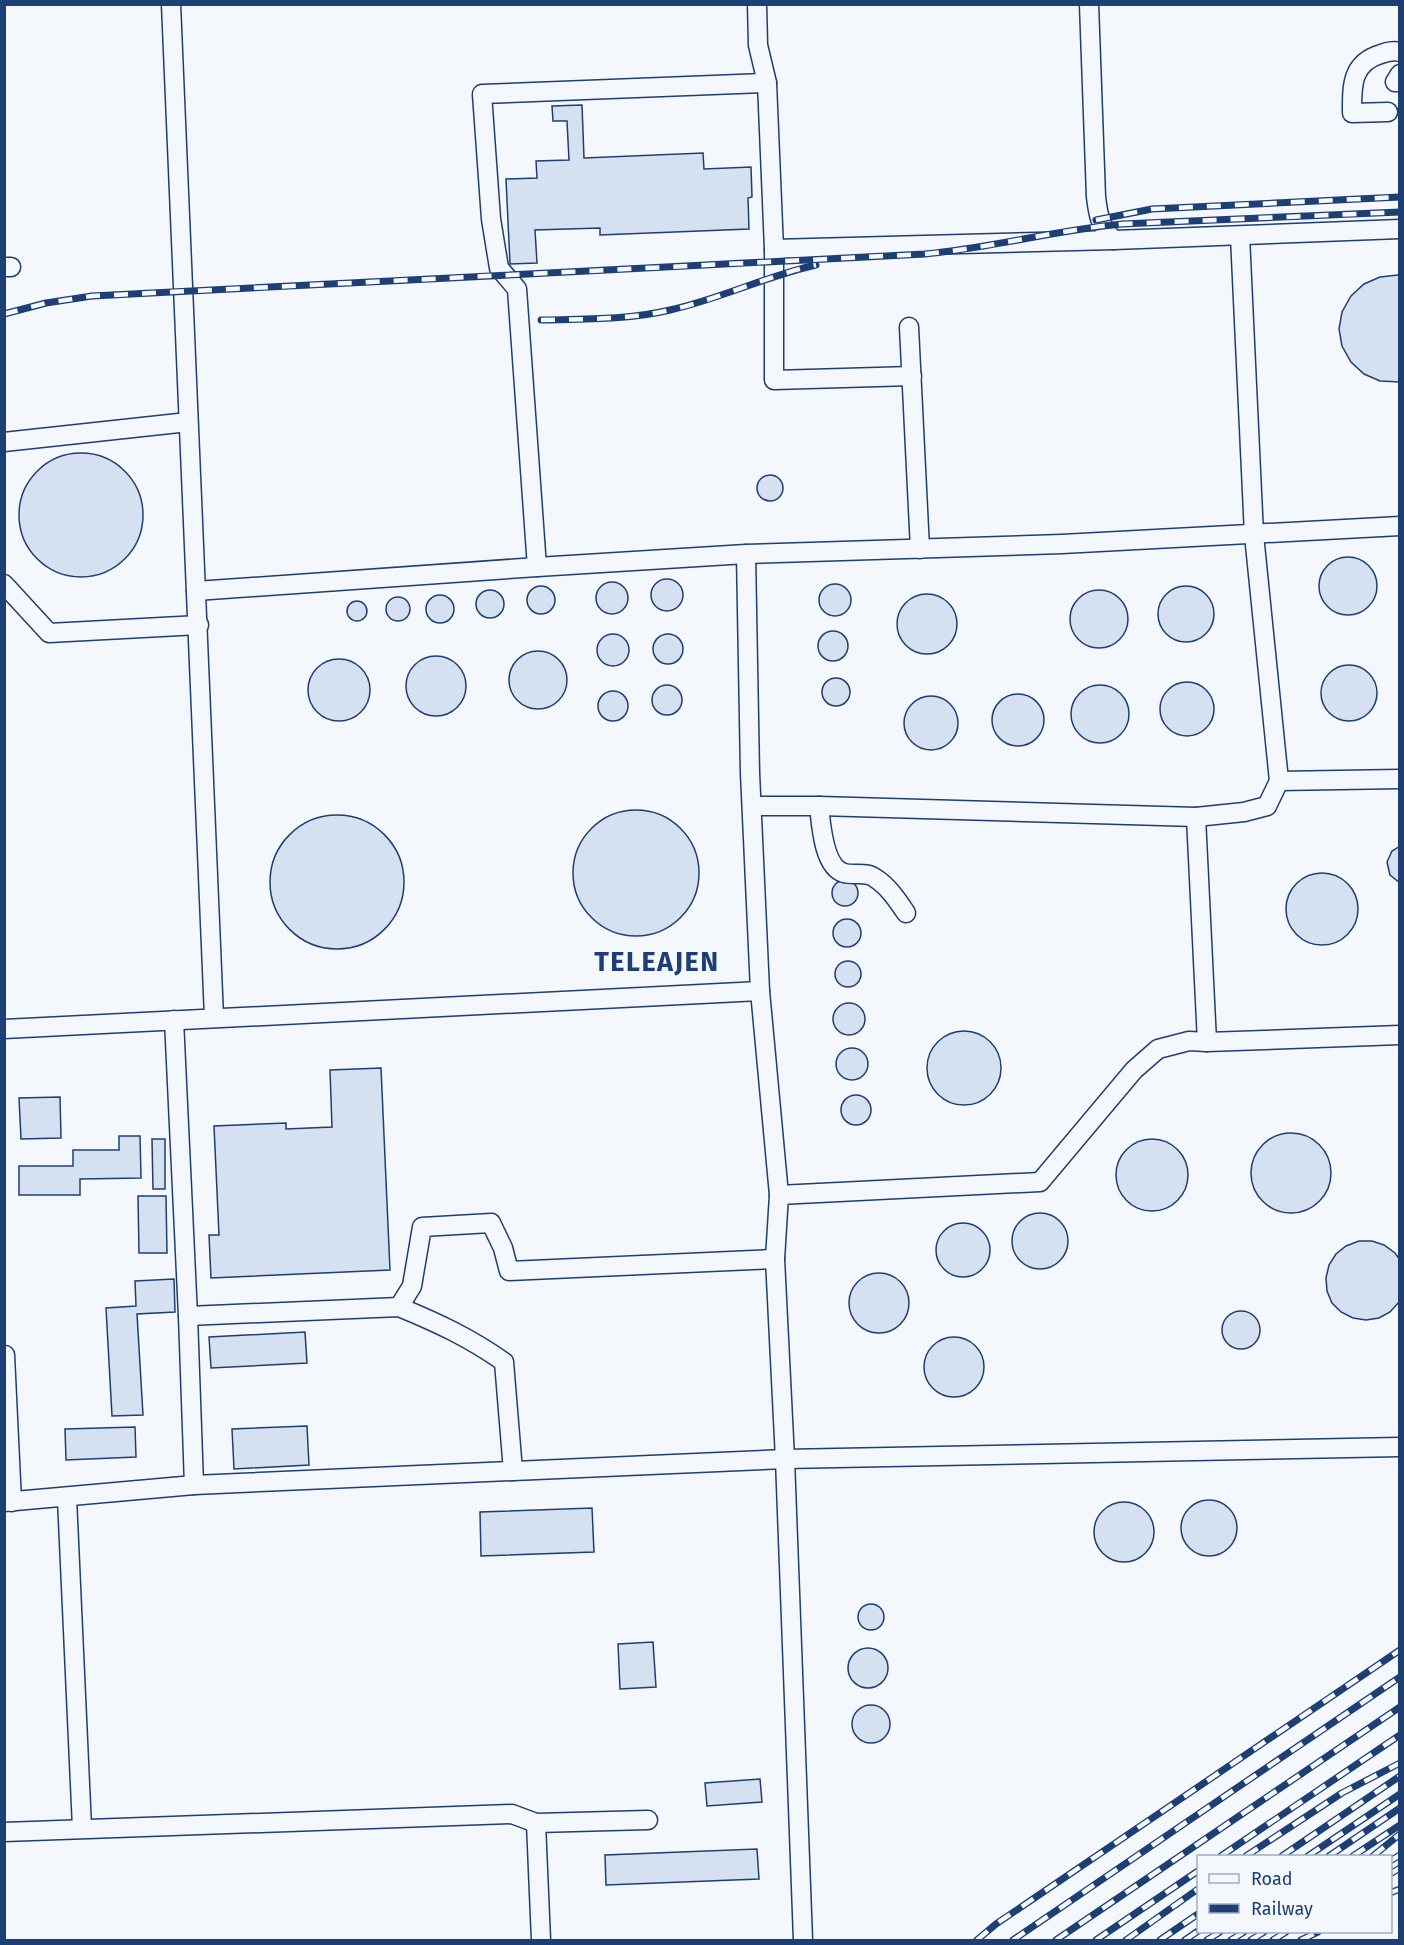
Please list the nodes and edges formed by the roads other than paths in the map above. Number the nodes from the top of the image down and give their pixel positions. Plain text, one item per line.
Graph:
1 (171, 4) edge
2 (756, 4) edge
3 (1089, 4) edge
4 (1400, 52) edge
5 (1400, 74) edge
6 (1400, 82) edge
7 (767, 83) junction
8 (1388, 112) dead end
9 (1400, 229) edge
10 (1240, 236) junction
11 (1114, 240) junction
12 (774, 249) junction
13 (909, 327) dead end
14 (912, 376) junction
15 (188, 422) junction
16 (4, 442) edge
17 (1400, 526) edge
18 (1254, 535) junction
19 (920, 549) junction
20 (746, 554) junction
21 (537, 567) junction
22 (4, 584) edge
23 (196, 591) junction
24 (199, 625) junction
25 (1400, 779) edge
26 (1279, 782) junction
27 (752, 806) junction
28 (819, 806) junction
29 (1196, 817) junction
30 (906, 913) dead end
31 (760, 991) junction
32 (214, 1017) junction
33 (174, 1020) junction
34 (4, 1029) edge
35 (1400, 1035) edge
36 (1207, 1042) junction
37 (779, 1195) junction
38 (775, 1259) junction
39 (399, 1307) junction
40 (188, 1316) junction
41 (5, 1355) edge
42 (1400, 1447) edge
43 (785, 1459) junction
44 (513, 1471) junction
45 (194, 1485) junction
46 (67, 1498) junction
47 (8, 1502) edge
48 (648, 1820) dead end
49 (536, 1823) junction
50 (82, 1828) junction
51 (4, 1832) edge
52 (541, 1941) edge
53 (803, 1941) edge

1 - 15 lane
2 - 7 lane
3 - 11 lane
4 - 8 lane
5 - 6 lane
7 - 12 lane
7 - 21 lane
9 - 10 lane
10 - 11 lane
10 - 18 lane
11 - 12 lane
12 - 14 lane
13 - 14 lane
14 - 19 lane
15 - 16 lane
15 - 23 lane
17 - 18 lane
18 - 19 lane
18 - 26 lane
19 - 20 lane
20 - 21 lane
20 - 27 lane
21 - 23 lane
22 - 24 lane
23 - 24 lane
24 - 32 lane
25 - 26 lane
26 - 29 lane
27 - 28 lane
27 - 31 lane
28 - 29 lane
28 - 30 lane
29 - 36 lane
31 - 32 lane
31 - 37 lane
32 - 33 lane
33 - 34 lane
33 - 40 lane
35 - 36 lane
36 - 37 lane
37 - 38 lane
38 - 39 lane
38 - 43 lane
39 - 40 lane
39 - 44 lane
40 - 45 lane
41 - 47 lane
42 - 43 lane
43 - 44 lane
43 - 53 lane
44 - 45 lane
45 - 46 lane
46 - 47 lane
46 - 50 lane
48 - 49 lane
49 - 50 lane
49 - 52 lane
50 - 51 lane

